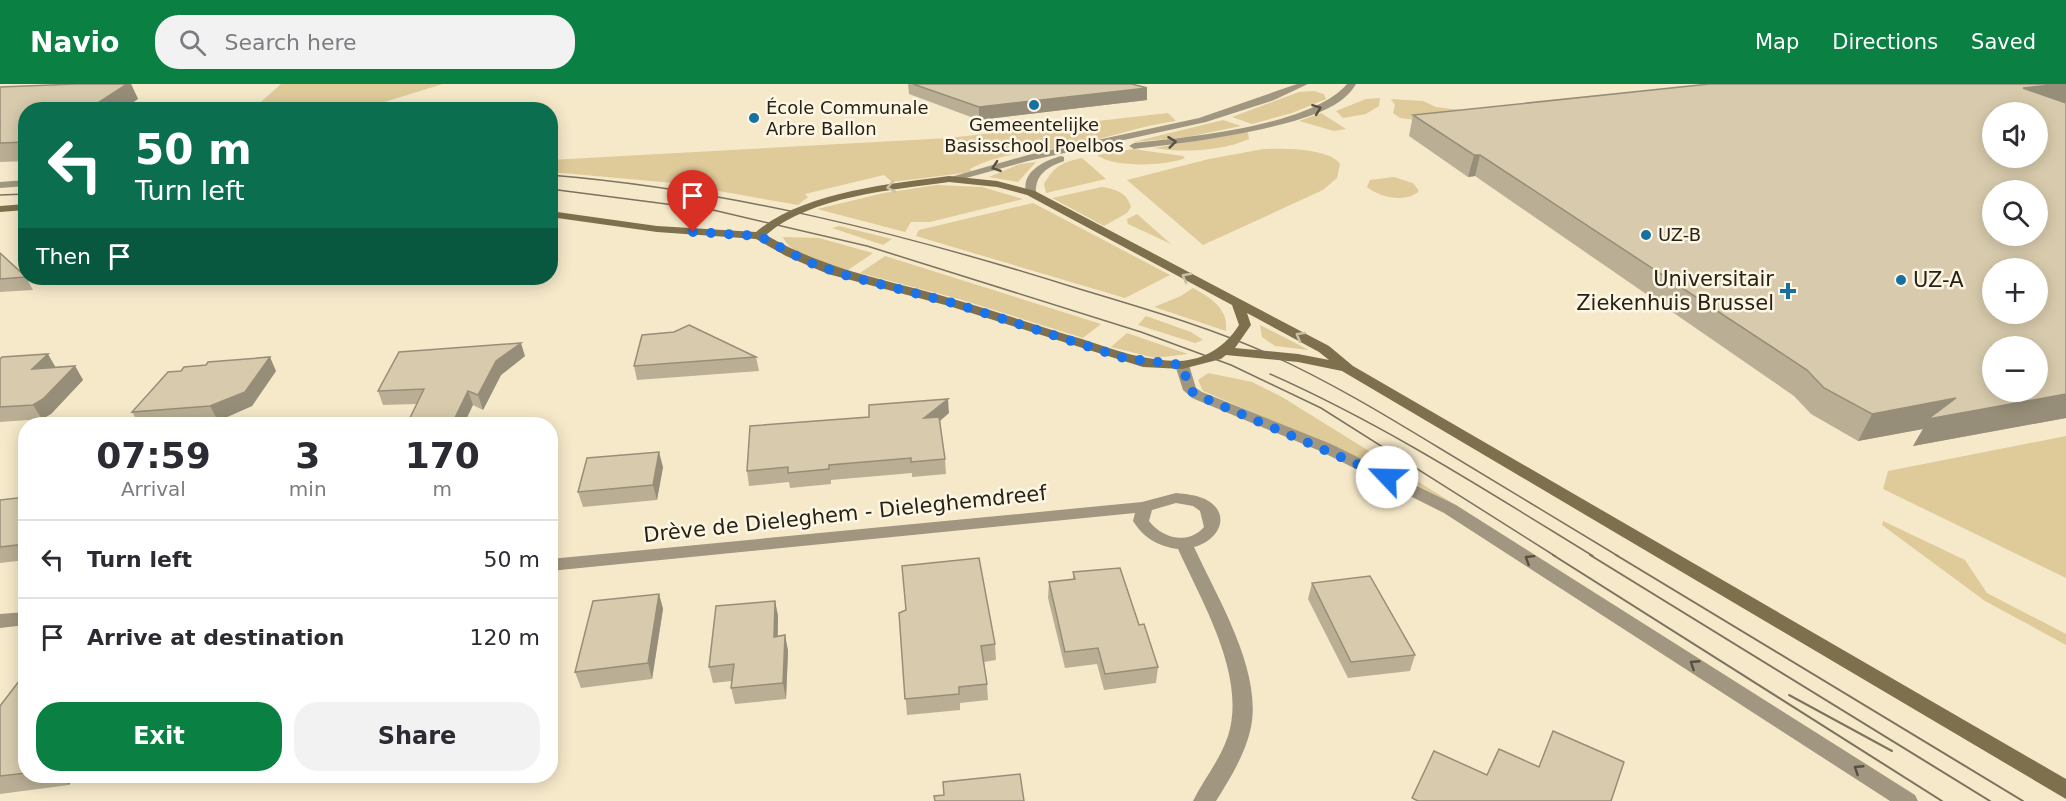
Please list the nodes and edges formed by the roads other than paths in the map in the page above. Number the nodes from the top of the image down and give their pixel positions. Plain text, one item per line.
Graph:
1 (1304, 84) edge
2 (1352, 84) edge
3 (949, 179) junction
4 (18, 184) edge
5 (0, 185) edge
6 (1031, 193) junction
7 (18, 207) edge
8 (0, 208) edge
9 (558, 215) edge
10 (759, 236) junction
11 (1238, 305) junction
12 (1224, 351) junction
13 (1182, 365) junction
14 (1348, 369) junction
15 (1145, 507) junction
16 (1184, 544) junction
17 (558, 564) edge
18 (18, 619) edge
19 (0, 621) edge
20 (2066, 790) edge
21 (1204, 801) edge
22 (1907, 801) edge

1 -> 3 street
6 -> 2 street
3 - 6 street
3 -> 10 street
4 - 5 street
11 -> 6 street
7 - 8 street
9 - 10 street
10 - 13 street
11 - 12 street
14 -> 11 street
12 - 13 street
12 - 14 street
22 -> 13 street
14 - 20 street
15 - 16 street
15 - 16 street, Drève de Dieleghem - Dieleghemdreef
15 - 17 street, Drève de Dieleghem - Dieleghemdreef
16 - 21 street
18 - 19 street

